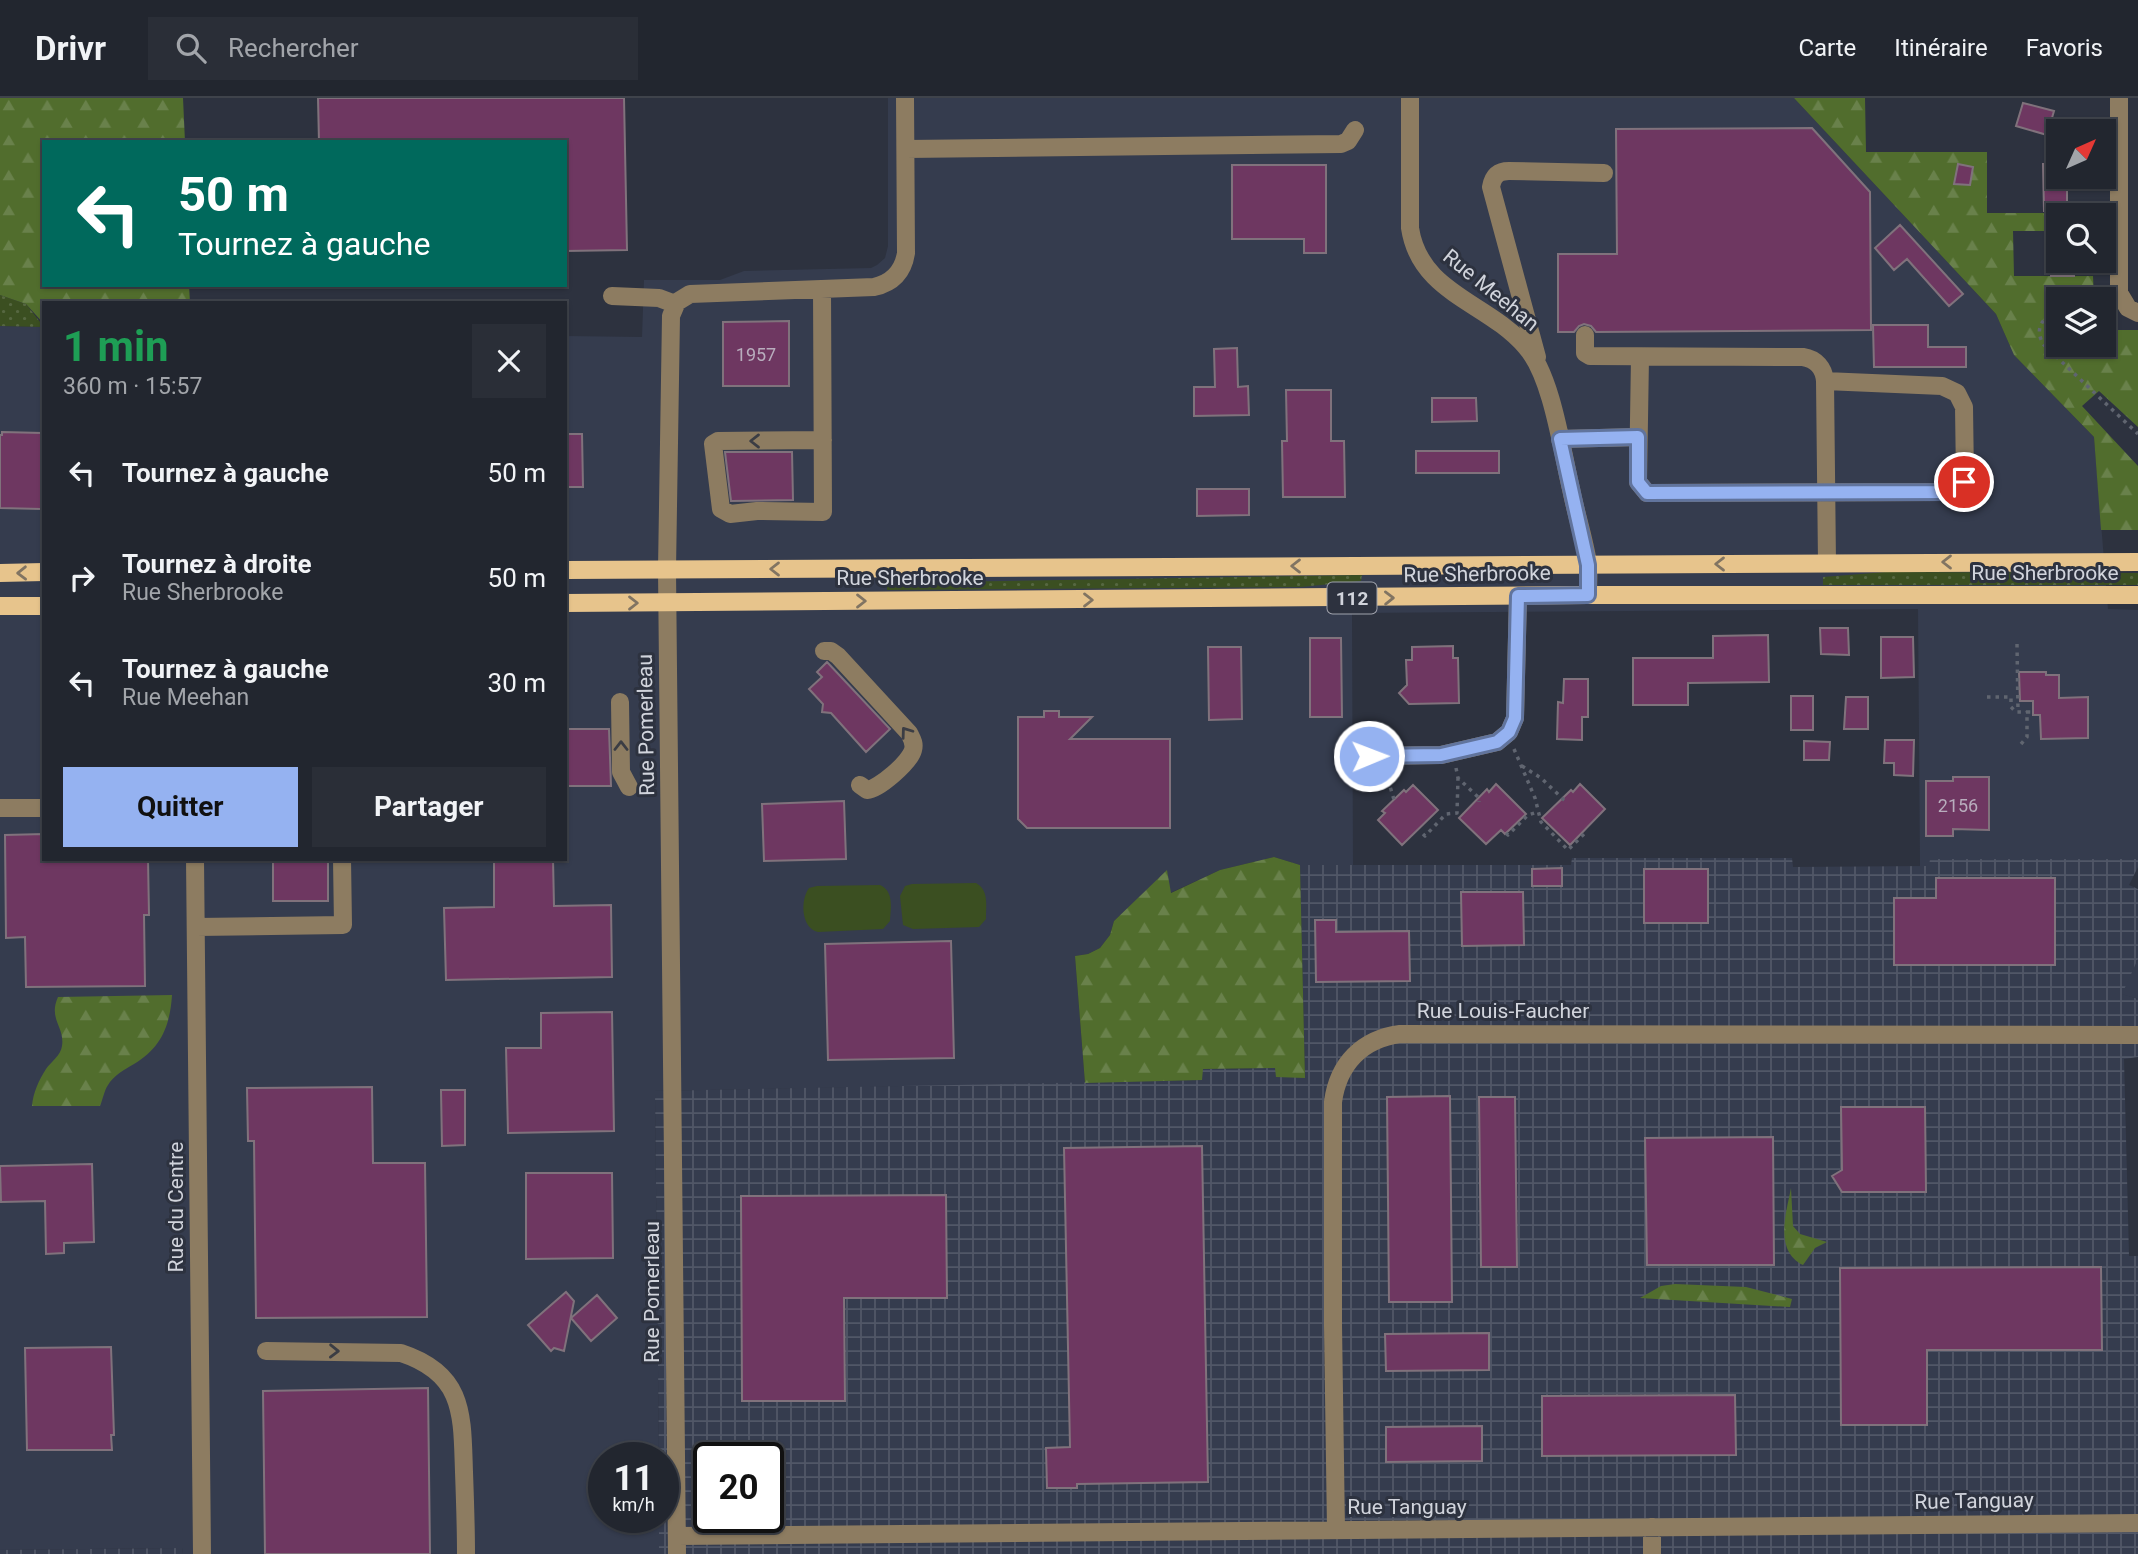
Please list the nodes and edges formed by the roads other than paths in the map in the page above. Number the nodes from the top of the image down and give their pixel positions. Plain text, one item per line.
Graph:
1 (905, 98) edge
2 (1410, 98) edge
3 (2119, 98) edge
4 (1354, 130) dead end
5 (906, 149) junction
6 (1604, 173) dead end
7 (822, 289) junction
8 (612, 296) dead end
9 (675, 304) junction
10 (2133, 311) edge
11 (1585, 335) dead end
12 (1640, 357) junction
13 (1541, 370) junction
14 (1825, 382) junction
15 (1638, 437) junction
16 (1560, 439) junction
17 (823, 440) junction
18 (1826, 493) junction
19 (2138, 562) edge
20 (1827, 563) junction
21 (1588, 565) junction
22 (567, 570) edge
23 (667, 570) junction
24 (42, 572) edge
25 (0, 573) edge
26 (1588, 595) junction
27 (2138, 595) edge
28 (1518, 596) junction
29 (567, 603) edge
30 (667, 603) junction
31 (0, 606) edge
32 (42, 606) edge
33 (824, 651) dead end
34 (620, 702) dead end
35 (1369, 756) dead end
36 (860, 785) dead end
37 (629, 787) dead end
38 (0, 808) edge
39 (42, 808) edge
40 (194, 861) edge
41 (342, 861) edge
42 (196, 927) junction
43 (2138, 1035) edge
44 (266, 1351) dead end
45 (2138, 1523) edge
46 (1652, 1527) junction
47 (1336, 1530) junction
48 (677, 1545) edge
49 (202, 1554) edge
50 (466, 1554) edge
51 (1652, 1554) edge

1 - 5 street
2 - 13 street, Rue Meehan
3 - 10 street
4 - 5 street
5 - 7 street
6 - 13 street
7 - 9 street
7 - 17 street
8 - 9 street
9 - 23 street, Rue Pomerleau
11 - 12 street
12 - 14 street
12 - 15 street
13 - 16 street, Rue Meehan
14 - 18 street
14 - 18 street
15 - 16 street
15 - 18 street
16 - 21 street, Rue Meehan
17 -> 17 street
18 - 20 street
19 -> 20 main road, Rue Sherbrooke / 112
20 -> 21 main road, Rue Sherbrooke / 112
21 -> 23 main road, Rue Sherbrooke / 112
21 - 26 street, Rue Meehan
22 - 23 main road, Rue Sherbrooke / 112
23 - 30 street, Rue Pomerleau
24 -> 25 main road
26 - 27 main road, Rue Sherbrooke / 112
26 - 28 main road, Rue Sherbrooke / 112
30 -> 28 main road, Rue Sherbrooke / 112
28 - 35 street
29 -> 30 main road, Rue Sherbrooke / 112
30 - 48 street, Rue Pomerleau
31 - 32 main road
36 -> 33 street
37 -> 34 street
38 - 39 street
40 - 42 street, Rue du Centre
41 - 42 street
42 - 49 street, Rue du Centre
43 - 47 street, Rue Louis-Faucher
44 -> 50 street
45 - 46 street, Rue Tanguay
46 - 47 street, Rue Tanguay
46 - 51 street
47 - 48 street, Rue Tanguay

